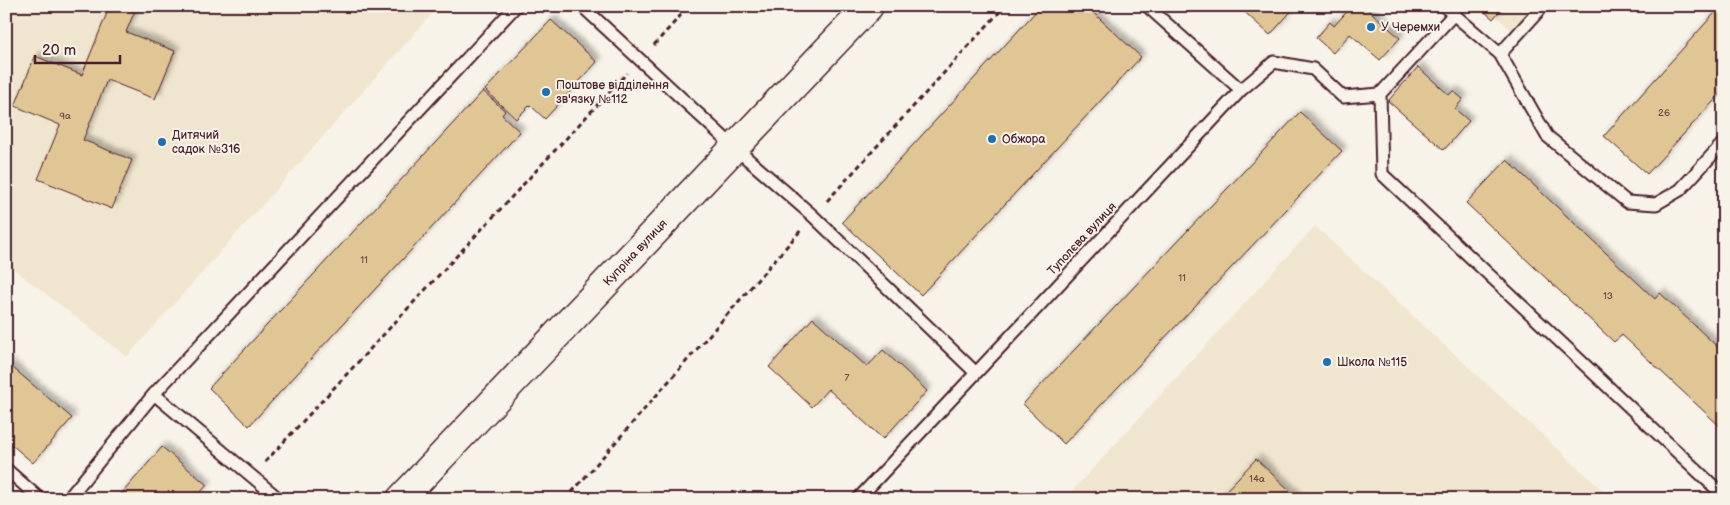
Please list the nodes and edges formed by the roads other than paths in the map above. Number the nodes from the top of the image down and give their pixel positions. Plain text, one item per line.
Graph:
1 (516, 6) edge
2 (582, 6) edge
3 (869, 6) edge
4 (1147, 6) edge
5 (1444, 6) edge
6 (1543, 6) edge
7 (1452, 15) junction
8 (1500, 54) junction
9 (1241, 90) junction
10 (1380, 94) junction
11 (1724, 142) edge
12 (735, 148) junction
13 (976, 373) junction
14 (154, 394) junction
15 (6, 469) edge
16 (1724, 496) edge
17 (40, 499) edge
18 (68, 499) edge
19 (279, 499) edge
20 (401, 499) edge
21 (858, 499) edge

1 - 14 lane
2 - 12 lane
3 - 12 main road, Купріна вулиця
4 - 9 lane
5 - 7 lane
6 - 8 lane
7 - 8 lane
7 - 10 lane
8 - 11 lane
9 - 10 lane, Туполєва вулиця
9 - 13 lane, Туполєва вулиця
10 - 16 lane
12 - 13 lane
12 - 20 main road, Купріна вулиця
13 - 21 lane, Туполєва вулиця
14 - 18 lane
14 - 19 lane
15 - 17 lane

